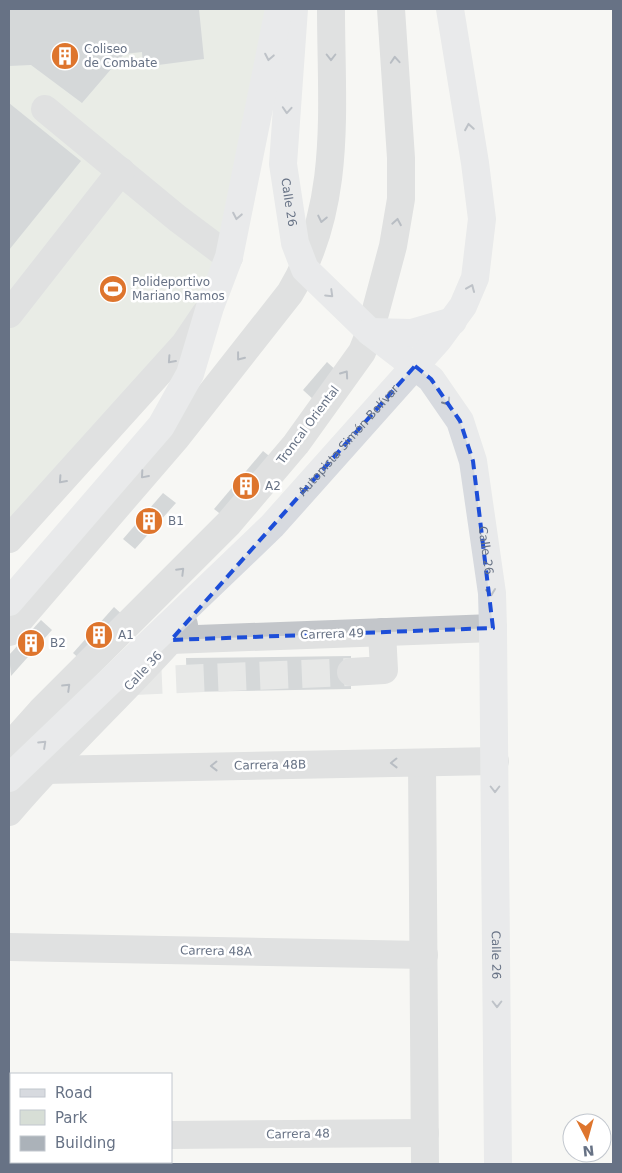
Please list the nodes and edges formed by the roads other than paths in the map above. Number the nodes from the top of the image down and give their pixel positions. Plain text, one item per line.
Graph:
1 (279, 9) edge
2 (294, 9) edge
3 (331, 9) edge
4 (391, 9) edge
5 (450, 9) edge
6 (45, 109) dead end
7 (121, 171) junction
8 (229, 257) junction
9 (305, 269) junction
10 (210, 307) junction
11 (9, 314) edge
12 (453, 321) junction
13 (370, 332) junction
14 (414, 366) junction
15 (272, 526) junction
16 (9, 539) edge
17 (9, 602) edge
18 (493, 628) junction
19 (9, 632) edge
20 (382, 632) junction
21 (171, 640) junction
22 (351, 672) tunnel mouth
23 (9, 747) edge
24 (495, 761) junction
25 (422, 763) junction
26 (45, 770) junction
27 (9, 778) edge
28 (9, 812) edge
29 (9, 947) edge
30 (424, 955) junction
31 (425, 1133) junction
32 (172, 1135) edge
33 (425, 1164) edge
34 (498, 1164) edge

1 -> 8 main road
2 -> 9 main road, Calle 26
3 -> 9 street
13 -> 4 street, Troncal Oriental
12 -> 5 main road, Autopista Simón Bolívar
6 - 7 street
7 - 8 street
7 - 11 street
8 - 10 main road
9 -> 13 main road, Calle 26
9 -> 19 street
10 -> 16 street
10 - 17 main road
12 - 13 main road
12 - 14 main road, Autopista Simón Bolívar
13 - 14 main road, Calle 26
23 -> 13 street, Troncal Oriental
14 - 15 main road, Autopista Simón Bolívar
14 -> 18 main road, Calle 26
15 - 21 street, Calle 36
27 -> 15 main road, Autopista Simón Bolívar
18 - 20 street, Carrera 49
18 - 24 main road, Calle 26
20 - 21 street, Carrera 49
20 - 22 street
21 - 26 street, Calle 36
24 - 25 street, Carrera 48B
24 -> 34 main road, Calle 26
25 -> 26 street, Carrera 48B
25 - 30 street
26 - 28 street, Calle 36
29 - 30 street, Carrera 48A
30 - 31 street
31 - 32 street, Carrera 48
31 - 33 street

